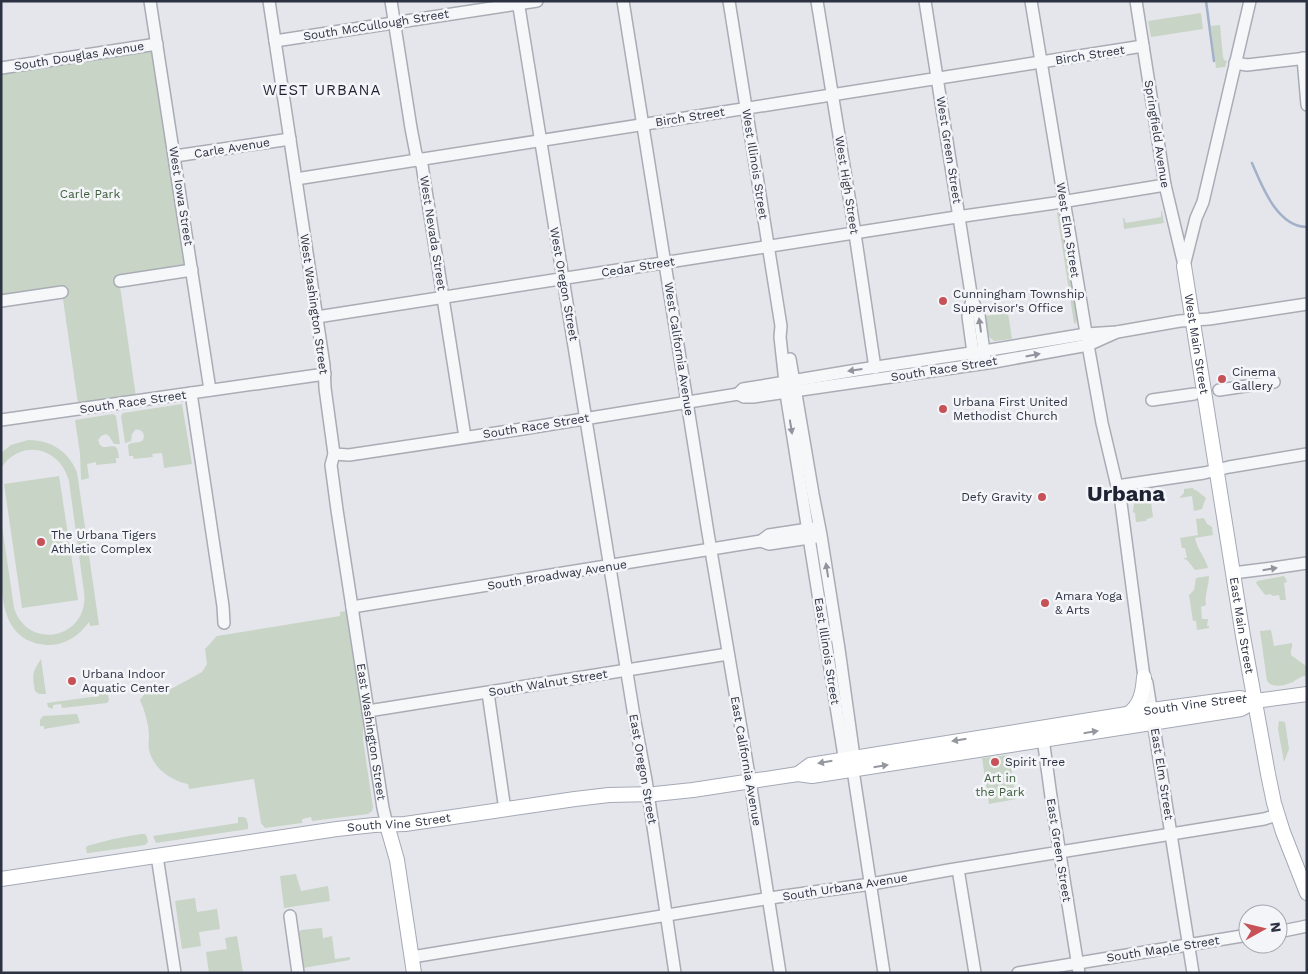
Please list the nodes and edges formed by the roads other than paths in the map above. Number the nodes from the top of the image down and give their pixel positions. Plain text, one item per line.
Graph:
1 (150, 1) edge
2 (269, 1) edge
3 (391, 1) edge
4 (537, 1) edge
5 (623, 1) edge
6 (729, 1) edge
7 (817, 1) edge
8 (925, 1) edge
9 (1032, 1) edge
10 (1136, 1) edge
11 (1250, 1) edge
12 (518, 3) edge
13 (394, 23) junction
14 (275, 41) junction
15 (157, 44) junction
16 (1144, 46) junction
17 (1305, 58) edge
18 (1041, 62) junction
19 (1235, 63) junction
20 (1, 68) edge
21 (937, 79) junction
22 (832, 95) junction
23 (1307, 104) edge
24 (746, 109) junction
25 (643, 125) junction
26 (290, 138) junction
27 (540, 141) junction
28 (175, 156) junction
29 (419, 160) junction
30 (296, 179) junction
31 (1165, 185) junction
32 (1064, 202) junction
33 (959, 217) junction
34 (1196, 218) junction
35 (1174, 225) junction
36 (855, 233) junction
37 (768, 247) junction
38 (665, 262) junction
39 (1184, 266) junction
40 (192, 270) junction
41 (563, 278) junction
42 (120, 281) dead end
43 (62, 292) dead end
44 (443, 297) junction
45 (1, 301) edge
46 (1307, 304) edge
47 (317, 317) junction
48 (1193, 320) junction
49 (1087, 339) junction
50 (979, 358) junction
51 (875, 368) junction
52 (325, 374) junction
53 (1274, 382) dead end
54 (790, 387) junction
55 (210, 390) junction
56 (1219, 390) dead end
57 (191, 394) junction
58 (1194, 394) dead end
59 (1152, 400) dead end
60 (687, 403) junction
61 (586, 419) junction
62 (1, 420) edge
63 (465, 437) junction
64 (334, 454) junction
65 (1307, 454) edge
66 (1216, 470) junction
67 (1117, 486) junction
68 (820, 531) junction
69 (808, 533) junction
70 (710, 550) junction
71 (1307, 562) edge
72 (609, 566) junction
73 (1233, 573) junction
74 (352, 607) junction
75 (224, 623) dead end
76 (728, 654) junction
77 (627, 670) junction
78 (1144, 677) junction
79 (488, 693) junction
80 (1307, 694) edge
81 (1255, 701) junction
82 (368, 711) junction
83 (1128, 714) junction
84 (843, 715) junction
85 (1153, 716) junction
86 (1042, 733) junction
87 (851, 762) junction
88 (750, 781) junction
89 (648, 794) junction
90 (505, 810) junction
91 (1278, 815) junction
92 (387, 825) junction
93 (1171, 834) junction
94 (1060, 853) junction
95 (157, 856) junction
96 (958, 869) junction
97 (1, 879) edge
98 (871, 884) junction
99 (1307, 893) edge
100 (769, 899) junction
101 (290, 916) dead end
102 (666, 916) junction
103 (1307, 926) edge
104 (1288, 930) edge
105 (1238, 937) edge
106 (1189, 946) junction
107 (412, 957) junction
108 (1078, 968) edge
109 (175, 973) edge
110 (298, 973) edge
111 (414, 973) edge
112 (675, 973) edge
113 (780, 973) edge
114 (884, 973) edge
115 (975, 973) edge
116 (1018, 973) edge
117 (1193, 973) edge

1 - 15 street, West Iowa Street
2 - 14 street, West Washington Street
3 - 13 street, West Nevada Street
4 - 12 street, South McCullough Street
5 - 25 street, West California Avenue
6 - 24 street, West Illinois Street
7 - 22 street, West High Street
8 - 21 street, West Green Street
9 - 18 street, West Elm Street
10 - 16 street, Springfield Avenue
11 - 19 street, West Main Street
12 - 13 street, South McCullough Street
12 - 27 street, West Oregon Street
13 - 14 street, South McCullough Street
13 - 29 street, West Nevada Street
14 - 26 street, West Washington Street
15 - 20 street, South Douglas Avenue
15 - 28 street, West Iowa Street
16 - 18 street, Birch Street
16 - 31 street, Springfield Avenue
17 - 19 street
17 - 23 street
18 - 21 street, Birch Street
18 - 32 street, West Elm Street
19 - 34 street, West Main Street
21 - 22 street, Birch Street
21 - 33 street, West Green Street
22 - 24 street, Birch Street
22 - 36 street, West High Street
24 - 25 street, Birch Street
24 - 37 street, West Illinois Street
25 - 27 street, Birch Street
25 - 38 street, West California Avenue
26 - 28 street, Carle Avenue
26 - 30 street, West Washington Street
27 - 29 street, Birch Street
27 - 41 street, West Oregon Street
28 - 40 street, West Iowa Street
29 - 30 street, Birch Street
29 - 44 street, West Nevada Street
30 - 47 street, West Washington Street
31 - 32 street, Cedar Street
31 - 35 street, Springfield Avenue
32 - 33 street, Cedar Street
32 - 49 street, West Elm Street
33 - 36 street, Cedar Street
33 - 50 street, West Green Street
34 - 35 street
34 - 39 street, West Main Street
35 - 39 street, Springfield Avenue
36 - 37 street, Cedar Street
36 - 51 street, West High Street
37 - 38 street, Cedar Street
37 - 54 street, West Illinois Street
38 - 41 street, Cedar Street
38 - 60 street, West California Avenue
39 - 48 main road, West Main Street
40 - 42 street
40 - 55 street, West Iowa Street
41 - 44 street, Cedar Street
41 - 61 street, West Oregon Street
43 - 45 street
44 - 47 street, Cedar Street
44 - 63 street, West Nevada Street
46 - 48 street, South Race Street
47 - 52 street, West Washington Street
48 - 49 street, South Race Street
48 - 66 main road, West Main Street
49 - 50 street, South Race Street
49 - 67 street, West Elm Street
50 - 51 street, South Race Street
50 - 54 street, South Race Street
51 -> 54 street, South Race Street
52 - 55 street, South Race Street
52 - 64 street, West Washington Street
53 - 56 street
54 - 60 street, South Race Street
54 - 68 street, West Illinois Street
54 -> 69 street, West Illinois Street
55 - 57 street, South Race Street
57 - 62 street, South Race Street
57 - 75 street
58 - 59 street
60 - 61 street, South Race Street
60 - 70 street, West California Avenue
61 - 63 street, South Race Street
61 - 72 street, West Oregon Street
63 - 64 street, South Race Street
64 - 74 street, West Washington Street
65 - 66 street
66 - 67 street
66 - 73 main road, East Main Street
67 - 78 street, East Elm Street
68 - 69 street, South Broadway Avenue
84 -> 68 street, East Illinois Street
69 - 70 street, South Broadway Avenue
69 - 84 street, East Illinois Street
70 - 72 street, South Broadway Avenue
70 - 76 street, East California Avenue
73 -> 71 street
72 - 74 street, South Broadway Avenue
72 - 77 street, East Oregon Street
73 - 81 main road, East Main Street
74 - 82 street, East Washington Street
76 - 77 street, South Walnut Street
76 - 88 street, East California Avenue
77 - 79 street, South Walnut Street
77 - 89 street, East Oregon Street
78 - 83 main road
78 - 85 street, East Elm Street
79 - 82 street, South Walnut Street
79 - 90 street
80 - 81 main road, South Vine Street
81 - 85 main road, South Vine Street
81 - 91 main road, East Main Street
82 - 92 street, East Washington Street
83 - 85 main road, South Vine Street
83 - 86 main road, South Vine Street
84 - 87 street, East Illinois Street
86 -> 85 main road, South Vine Street
85 - 93 street, East Elm Street
86 - 87 main road, South Vine Street
86 - 94 street, East Green Street
87 - 88 main road, South Vine Street
87 - 98 street, East Illinois Street
88 - 89 main road, South Vine Street
88 - 100 street, East California Avenue
89 - 90 main road, South Vine Street
89 - 102 street, East Oregon Street
90 - 92 main road, South Vine Street
91 - 93 street, South Urbana Avenue
91 - 99 main road, East Main Street
92 - 95 main road, South Vine Street
92 - 107 main road, East Washington Street
93 - 94 street, South Urbana Avenue
93 - 106 street, East Elm Street
94 - 96 street, South Urbana Avenue
94 - 108 street, East Green Street
95 - 97 main road, South Vine Street
95 - 109 street
96 - 98 street, South Urbana Avenue
96 - 115 street
98 - 100 street, South Urbana Avenue
98 - 114 street, East Illinois Street
100 - 102 street, South Urbana Avenue
100 - 113 street, East California Avenue
101 - 110 street
102 - 107 street, South Urbana Avenue
102 - 112 street, East Oregon Street
103 - 104 street
105 - 106 street, South Maple Street
106 - 108 street, South Maple Street
106 - 117 street, East Elm Street
107 - 111 main road, East Washington Street
108 - 116 street, South Maple Street

